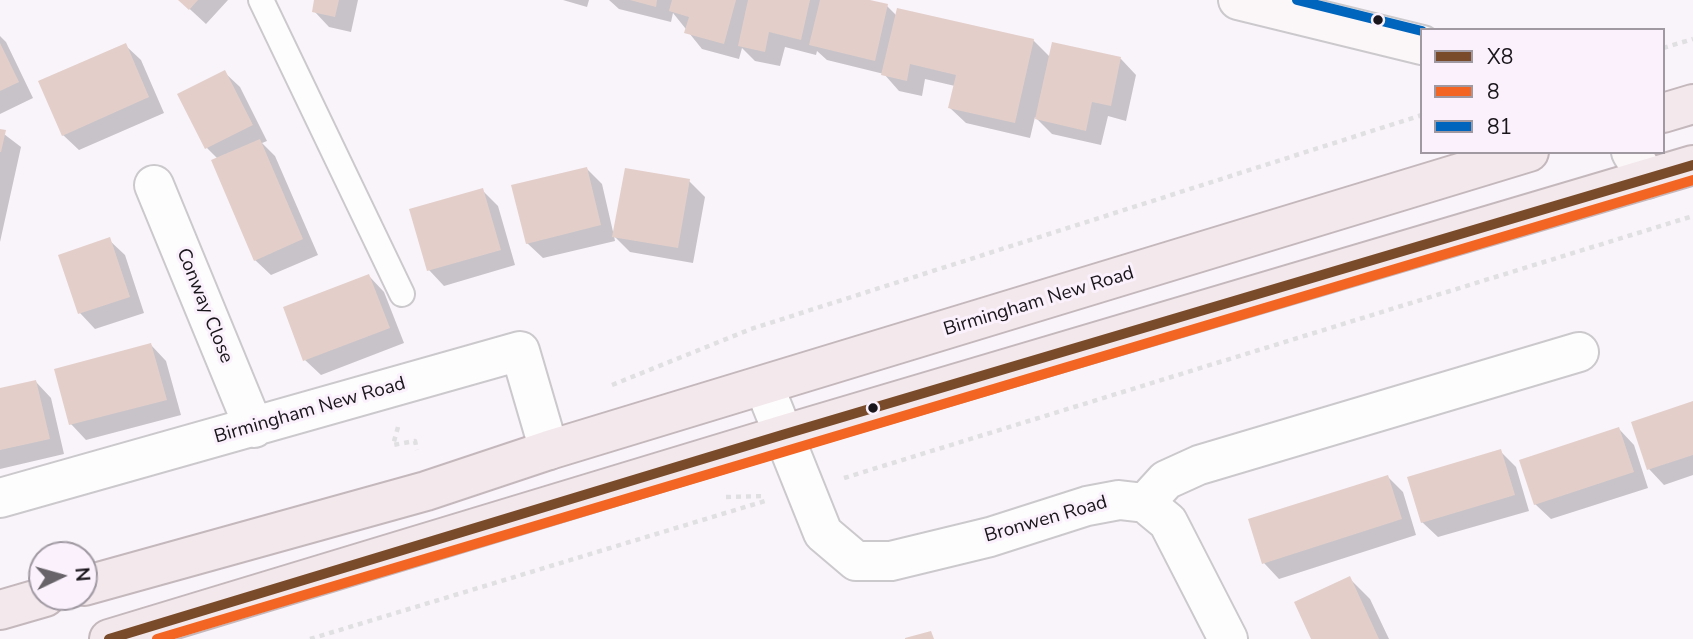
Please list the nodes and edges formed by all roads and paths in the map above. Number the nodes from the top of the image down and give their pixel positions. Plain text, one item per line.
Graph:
1 (261, 0) edge
2 (1238, 0) edge
3 (1693, 40) edge
4 (1420, 45) edge
5 (1665, 47) edge
6 (1693, 104) edge
7 (1665, 112) edge
8 (1420, 116) edge
9 (1522, 154) edge
10 (1693, 165) edge
11 (1639, 166) edge
12 (154, 185) dead end
13 (1693, 216) edge
14 (402, 293) dead end
15 (1579, 352) dead end
16 (764, 386) junction
17 (601, 389) dead end
18 (254, 428) junction
19 (782, 435) junction
20 (549, 450) junction
21 (804, 490) junction
22 (0, 498) edge
23 (1145, 503) junction
24 (98, 582) edge
25 (28, 602) edge
26 (0, 610) edge
27 (109, 639) edge
28 (310, 639) edge
29 (1228, 639) edge

1 - 14 lane
2 - 4 main road
3 - 5 path
6 - 7 highway
8 - 17 path
9 - 16 highway, Birmingham New Road
10 - 11 highway
11 - 19 highway
12 - 18 street, Conway Close
13 - 21 path
15 - 23 street
16 - 19 street, Bronwen Road
16 - 20 highway, Birmingham New Road
18 - 20 street, Birmingham New Road
18 - 22 street, Birmingham New Road
19 - 21 street, Bronwen Road
19 - 27 highway
20 - 24 highway, Birmingham New Road
21 - 23 street, Bronwen Road
21 - 28 path
23 - 29 street
25 - 26 highway

